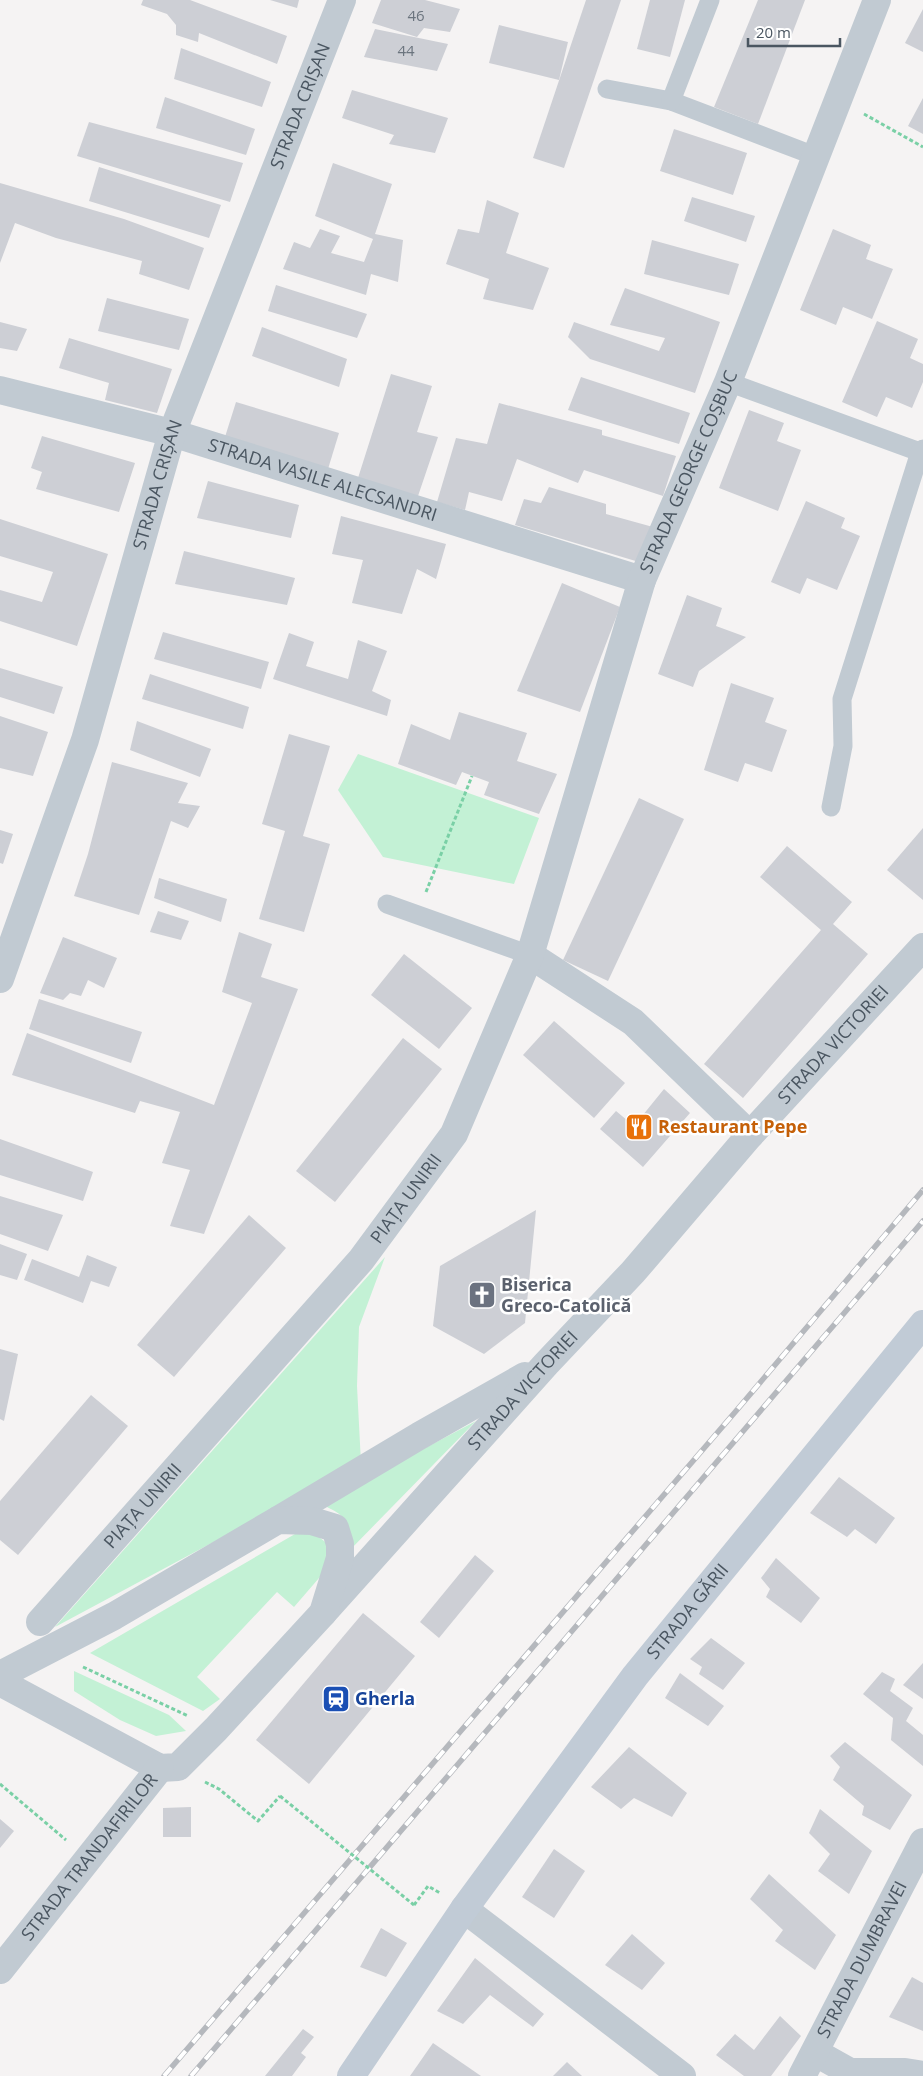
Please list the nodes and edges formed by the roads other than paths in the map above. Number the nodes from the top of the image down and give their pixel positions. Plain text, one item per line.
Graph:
1 (342, 0) edge
2 (710, 0) edge
3 (877, 0) edge
4 (607, 90) dead end
5 (671, 101) junction
6 (815, 156) junction
7 (728, 382) junction
8 (0, 390) edge
9 (172, 433) junction
10 (921, 450) edge
11 (642, 580) junction
12 (831, 807) dead end
13 (386, 904) dead end
14 (923, 947) edge
15 (530, 955) junction
16 (0, 979) edge
17 (750, 1135) junction
18 (923, 1324) edge
19 (546, 1364) junction
20 (278, 1520) junction
21 (323, 1613) junction
22 (40, 1622) dead end
23 (0, 1675) edge
24 (0, 1682) edge
25 (216, 1729) joint
26 (169, 1767) junction
27 (923, 1842) edge
28 (464, 1908) junction
29 (0, 1970) edge
30 (816, 2053) junction
31 (923, 2075) edge
32 (351, 2076) edge
33 (682, 2076) edge
34 (802, 2076) edge

1 - 9 street, STRADA CRIȘAN
2 - 5 lane
3 - 6 street, STRADA GEORGE COȘBUC
4 - 5 lane
5 - 6 lane
6 - 7 street, STRADA GEORGE COȘBUC
7 - 10 lane
7 - 11 street, STRADA GEORGE COȘBUC
8 - 9 street, STRADA VASILE ALECSANDRI
9 - 11 street, STRADA VASILE ALECSANDRI
9 - 16 street, STRADA CRIȘAN
10 - 12 lane
11 - 15 street, STRADA GEORGE COȘBUC
13 - 15 lane
14 - 17 street, STRADA VICTORIEI
15 - 17 street
15 - 22 street, PIAȚA UNIRII
17 - 19 street, STRADA VICTORIEI
18 - 28 street, STRADA GĂRII
19 - 20 street
19 - 21 street, STRADA VICTORIEI
20 - 21 street
20 - 23 street
21 - 25 street, STRADA VICTORIEI
24 - 26 street
25 - 26 street, STRADA TRANDAFIRILOR
26 - 29 street, STRADA TRANDAFIRILOR
27 - 30 street, STRADA DUMBRAVEI
28 - 32 street, STRADA GĂRII
28 - 33 street
30 - 31 street
30 - 34 street, STRADA DUMBRAVEI

